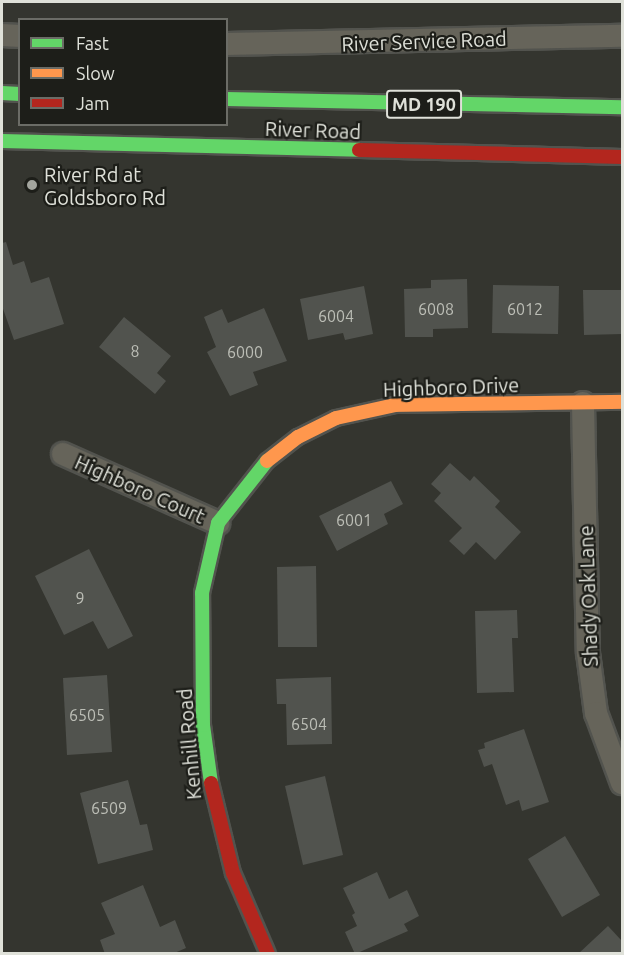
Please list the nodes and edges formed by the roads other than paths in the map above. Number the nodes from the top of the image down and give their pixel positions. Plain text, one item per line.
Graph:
1 (2, 35) edge
2 (18, 36) edge
3 (622, 36) edge
4 (228, 44) edge
5 (2, 93) edge
6 (18, 94) edge
7 (228, 99) edge
8 (622, 107) edge
9 (2, 143) edge
10 (622, 157) edge
11 (622, 402) edge
12 (583, 403) junction
13 (63, 454) dead end
14 (218, 523) junction
15 (622, 783) edge
16 (268, 954) edge

1 - 2 street
3 - 4 street, River Service Road
5 - 6 main road
7 - 8 main road, River Road / MD 190
9 - 10 main road, River Road
11 - 12 main road, Highboro Drive
12 - 14 main road, Highboro Drive
12 - 15 street, Shady Oak Lane
13 - 14 street, Highboro Court
14 - 16 main road, Kenhill Road

